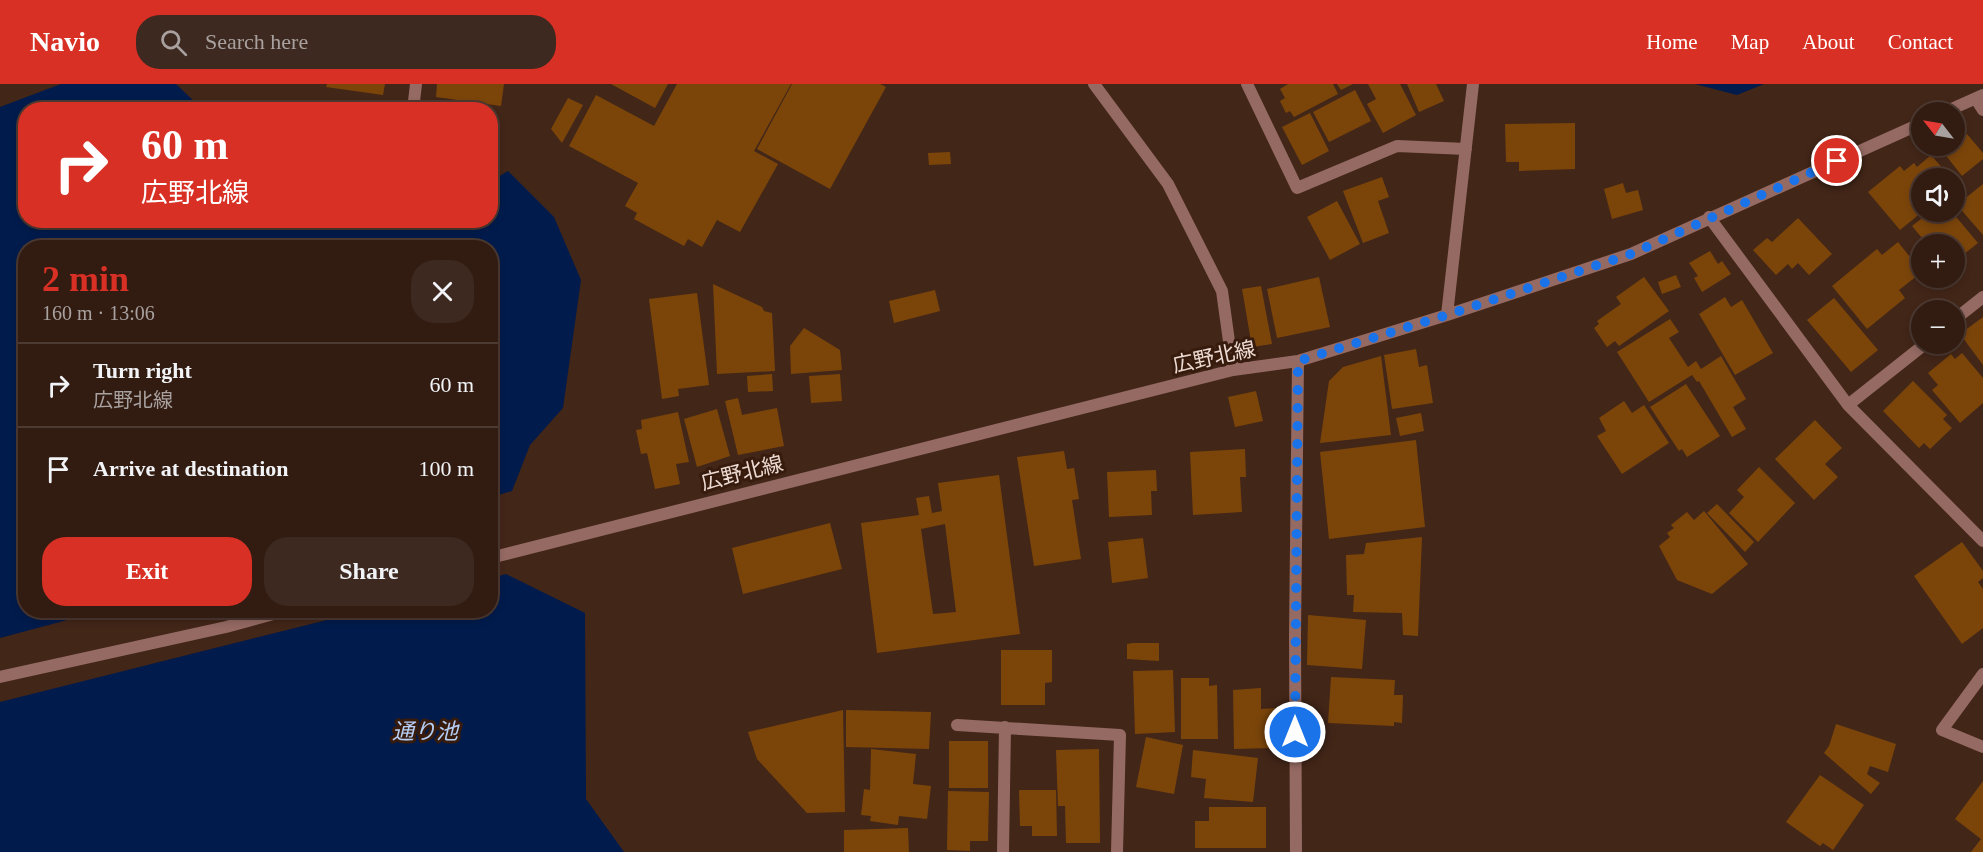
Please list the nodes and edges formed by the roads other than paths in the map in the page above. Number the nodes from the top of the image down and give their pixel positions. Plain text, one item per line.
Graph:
1 (416, 84) edge
2 (1094, 84) edge
3 (1246, 84) edge
4 (1473, 84) edge
5 (1979, 97) edge
6 (414, 102) edge
7 (1965, 103) edge
8 (1983, 110) edge
9 (1911, 128) edge
10 (1466, 149) junction
11 (1709, 217) junction
12 (1983, 297) edge
13 (1965, 311) edge
14 (1447, 315) junction
15 (1912, 354) edge
16 (1298, 361) junction
17 (1233, 370) junction
18 (1848, 405) junction
19 (1983, 541) edge
20 (498, 556) edge
21 (259, 618) edge
22 (1983, 674) edge
23 (0, 677) edge
24 (957, 725) dead end
25 (1005, 727) junction
26 (1983, 747) edge
27 (1003, 852) edge
28 (1117, 852) edge
29 (1296, 852) edge

1 - 6 street
2 - 17 street
3 - 10 street
4 - 10 street
5 - 7 street
5 - 8 street
9 - 11 street, 広野北線
10 - 14 street
11 - 14 street, 広野北線
11 - 18 street
12 - 13 street
14 - 16 street, 広野北線
15 - 18 street
16 - 17 street, 広野北線
16 - 29 street
17 - 20 street, 広野北線
18 - 19 street
21 - 23 street
22 - 26 street
24 - 25 street
25 - 27 street
25 - 28 street

